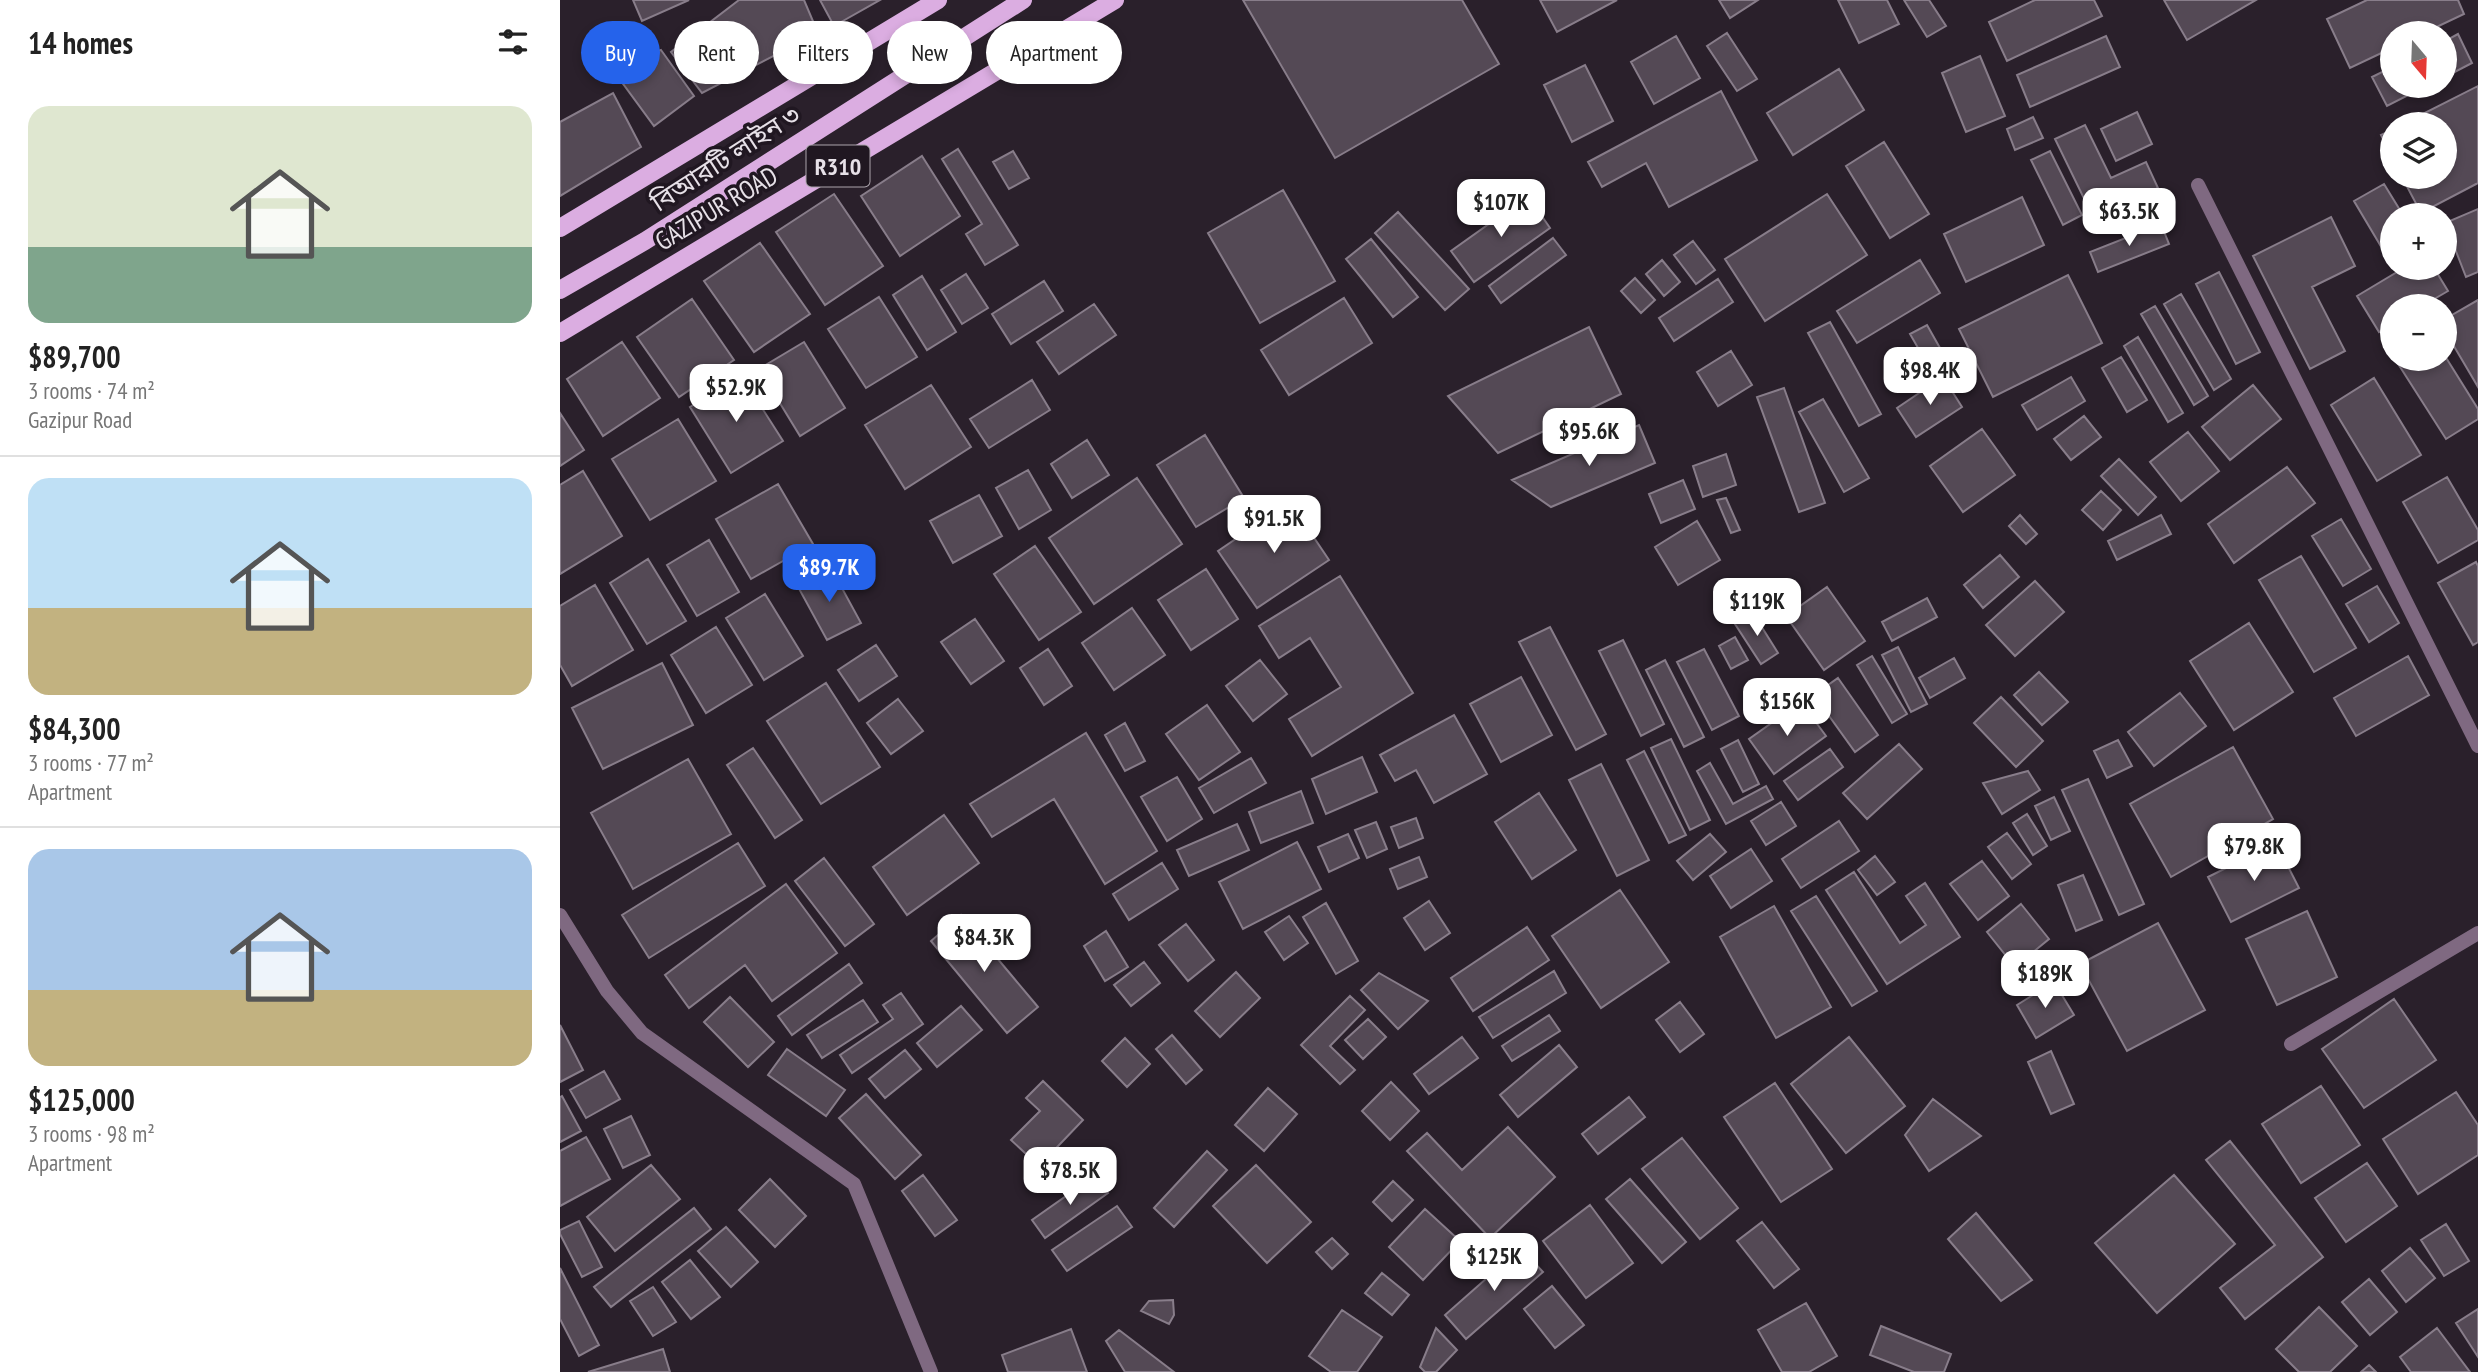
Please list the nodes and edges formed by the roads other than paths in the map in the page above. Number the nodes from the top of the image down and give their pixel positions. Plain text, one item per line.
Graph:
1 (937, 0) edge
2 (1023, 0) edge
3 (1115, 0) edge
4 (2198, 185) dead end
5 (560, 228) edge
6 (560, 290) edge
7 (560, 332) edge
8 (2478, 746) edge
9 (560, 915) edge
10 (2478, 933) edge
11 (2291, 1044) dead end
12 (931, 1372) edge

1 - 5 main road
2 - 6 main road, বিআরটি লাইন ৩
3 - 7 main road, GAZIPUR ROAD / R310
4 - 8 street
9 - 12 street
10 - 11 street

